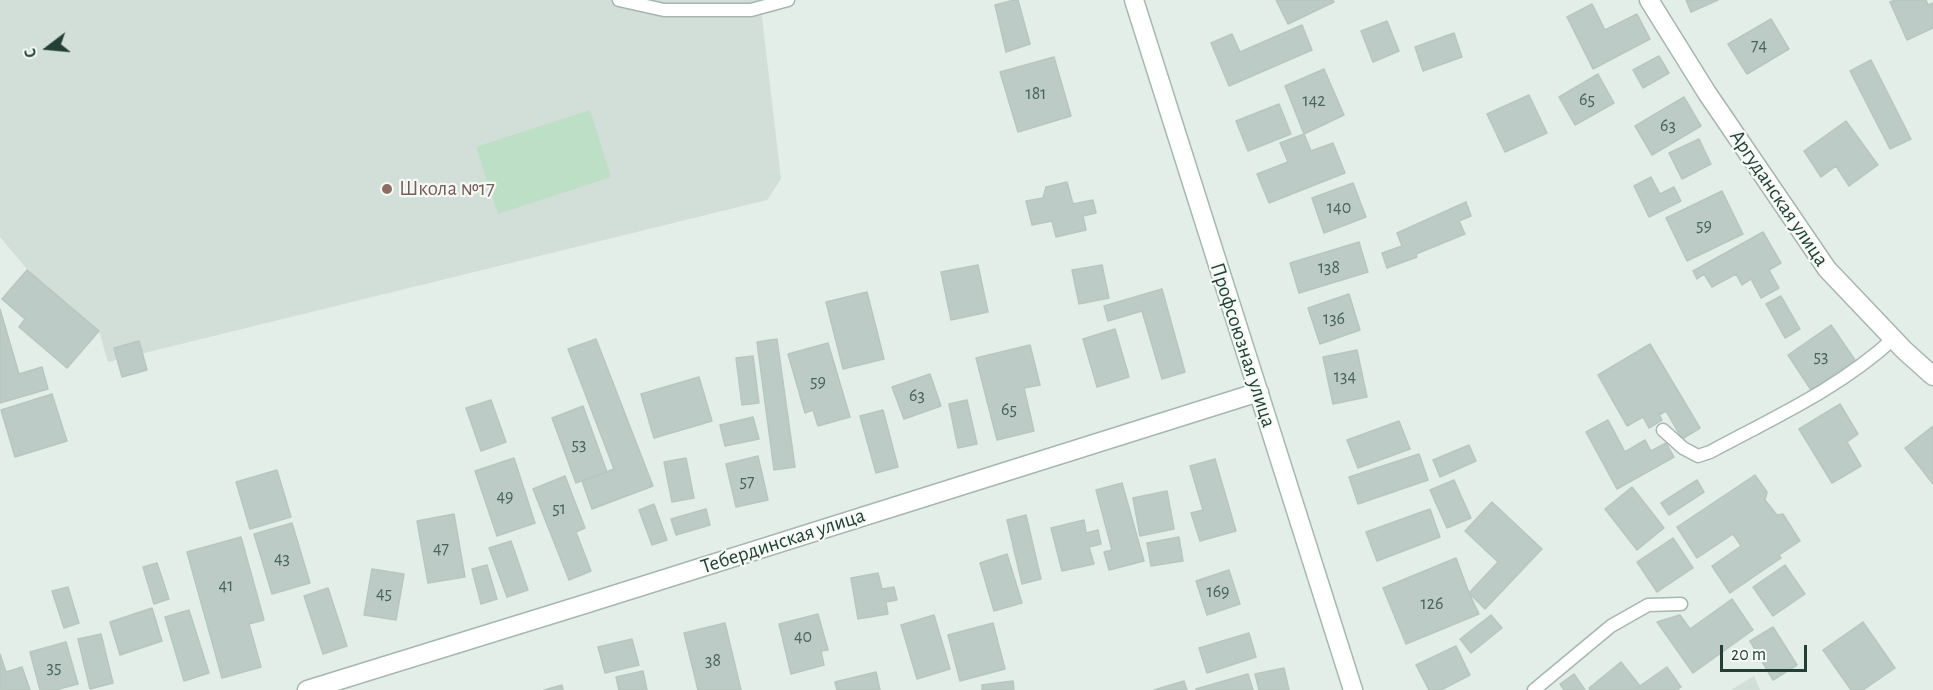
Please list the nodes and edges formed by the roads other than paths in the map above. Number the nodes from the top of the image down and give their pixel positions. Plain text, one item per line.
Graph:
1 (619, 0) edge
2 (788, 0) edge
3 (1134, 0) edge
4 (1649, 0) edge
5 (1893, 339) junction
6 (1933, 376) edge
7 (1259, 392) junction
8 (1663, 430) dead end
9 (1681, 604) dead end
10 (307, 690) edge
11 (1353, 690) edge
12 (1534, 690) edge

1 - 2 lane
3 - 7 street, Профсоюзная улица
4 - 5 street, Аргуданская улица
5 - 6 street, Аргуданская улица
5 - 8 lane
7 - 10 street, Тебердинская улица
7 - 11 street, Профсоюзная улица
9 - 12 lane

